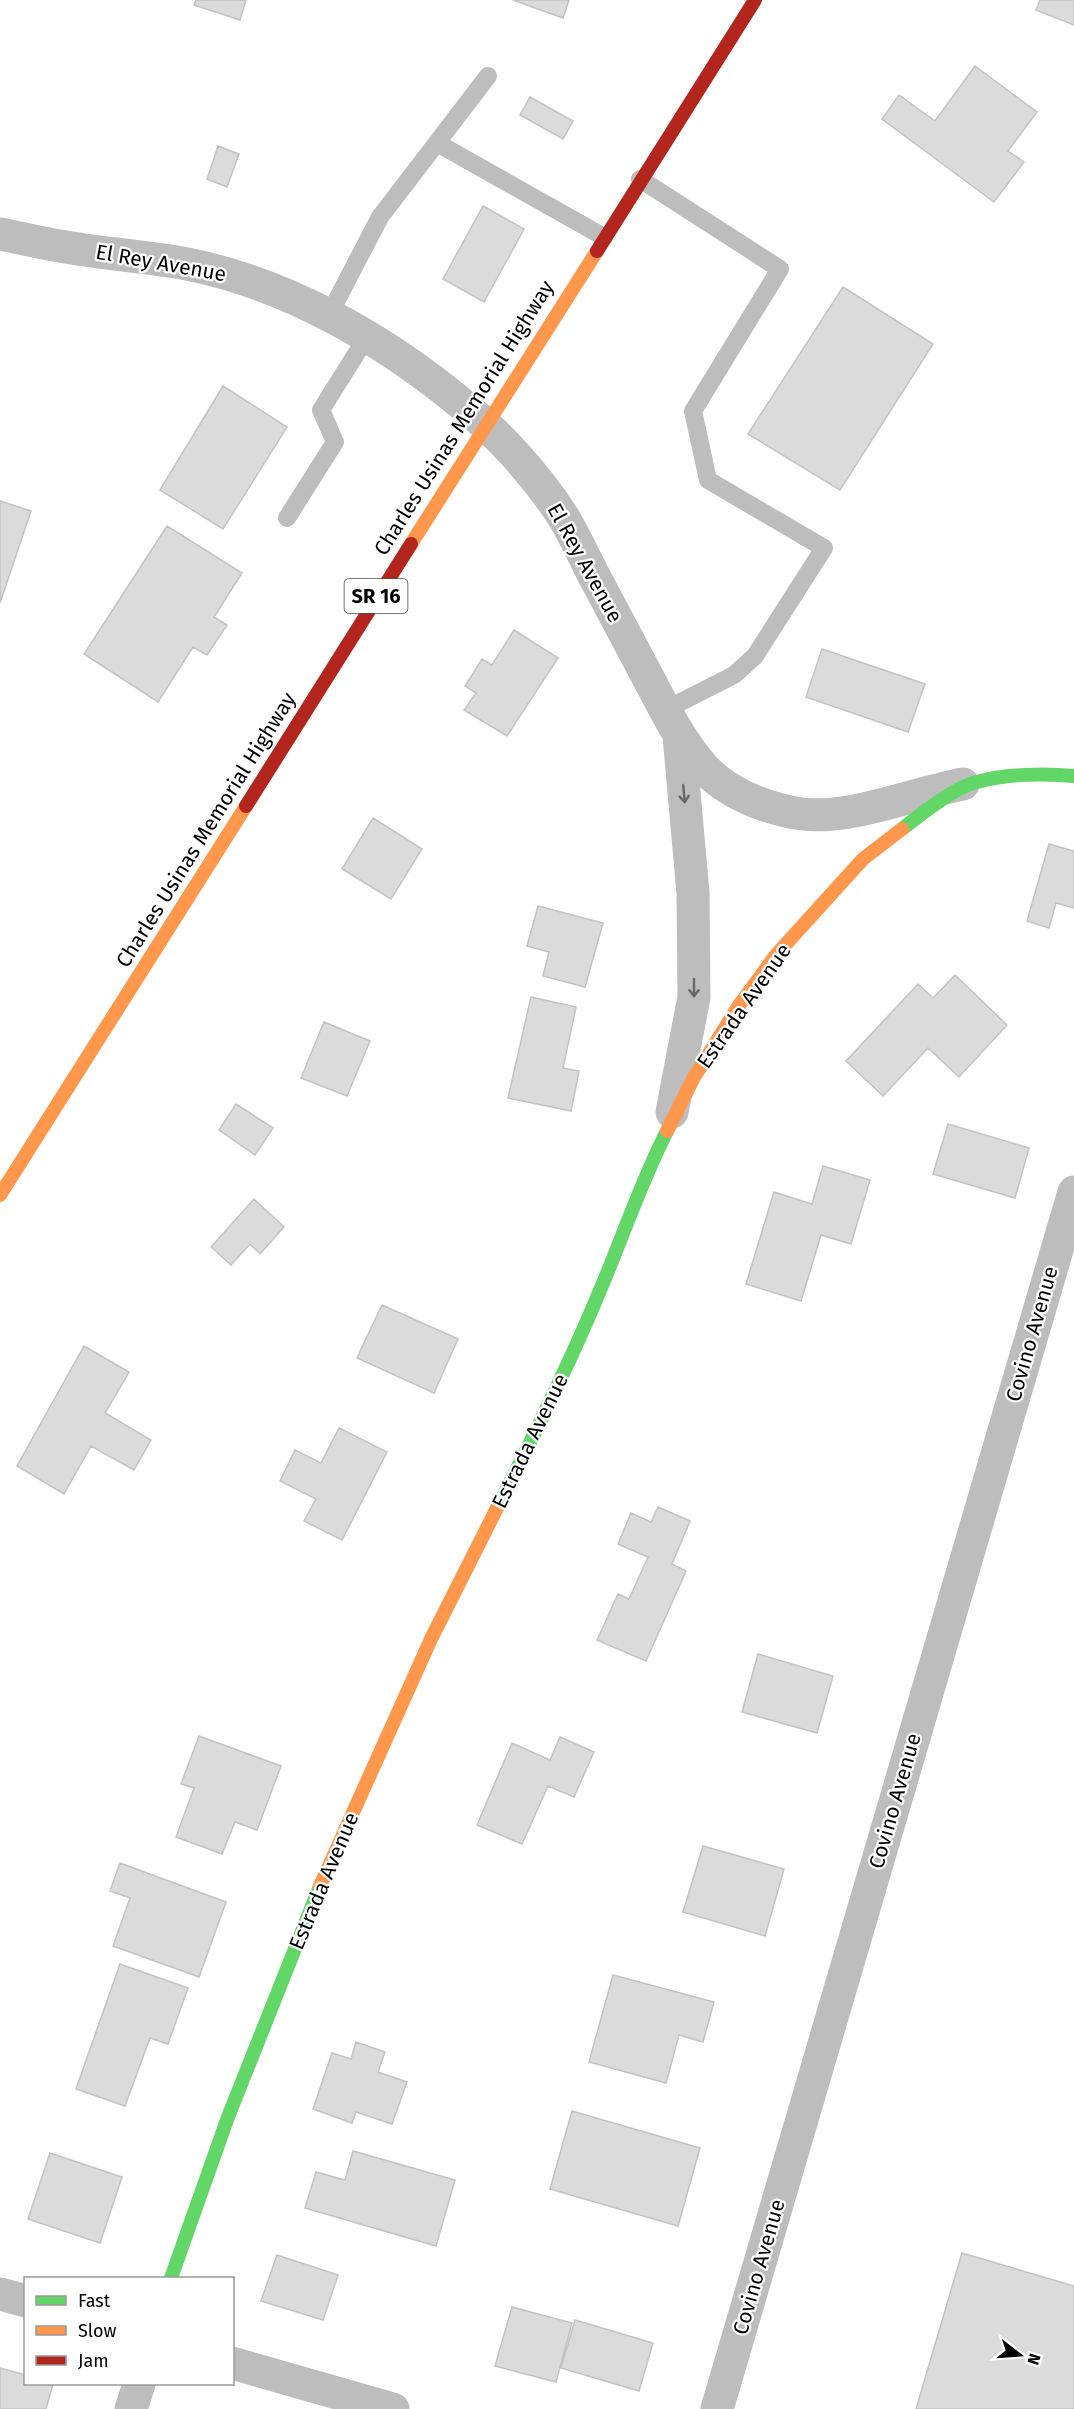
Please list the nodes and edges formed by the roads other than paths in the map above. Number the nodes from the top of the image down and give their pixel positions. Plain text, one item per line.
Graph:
1 (755, 0) edge
2 (488, 76) dead end
3 (437, 143) junction
4 (640, 180) junction
5 (0, 234) edge
6 (604, 237) junction
7 (329, 315) junction
8 (366, 338) junction
9 (485, 425) junction
10 (286, 518) dead end
11 (672, 723) junction
12 (1074, 776) edge
13 (975, 782) junction
14 (670, 1125) junction
15 (1074, 1192) edge
16 (0, 1195) edge
17 (171, 2277) edge
18 (0, 2295) edge
19 (24, 2301) edge
20 (234, 2364) edge
21 (139, 2385) edge
22 (131, 2409) edge
23 (393, 2409) edge
24 (717, 2409) edge

1 - 4 main road, Charles Usinas Memorial Highway / SR 16
2 - 3 lane
3 - 6 lane
3 - 7 lane
4 - 6 main road, Charles Usinas Memorial Highway / SR 16
4 - 11 lane
5 - 7 street, El Rey Avenue
6 - 9 main road, Charles Usinas Memorial Highway / SR 16
7 - 8 street, El Rey Avenue
8 - 9 street, El Rey Avenue
8 - 10 lane
9 - 11 street, El Rey Avenue
9 - 16 main road, Charles Usinas Memorial Highway / SR 16
11 - 13 street, El Rey Avenue
11 -> 14 street
12 - 13 main road, Estrada Avenue
13 - 14 main road, Estrada Avenue
14 - 17 main road, Estrada Avenue
15 - 24 street, Covino Avenue
18 - 19 street
20 - 23 street
21 - 22 street

